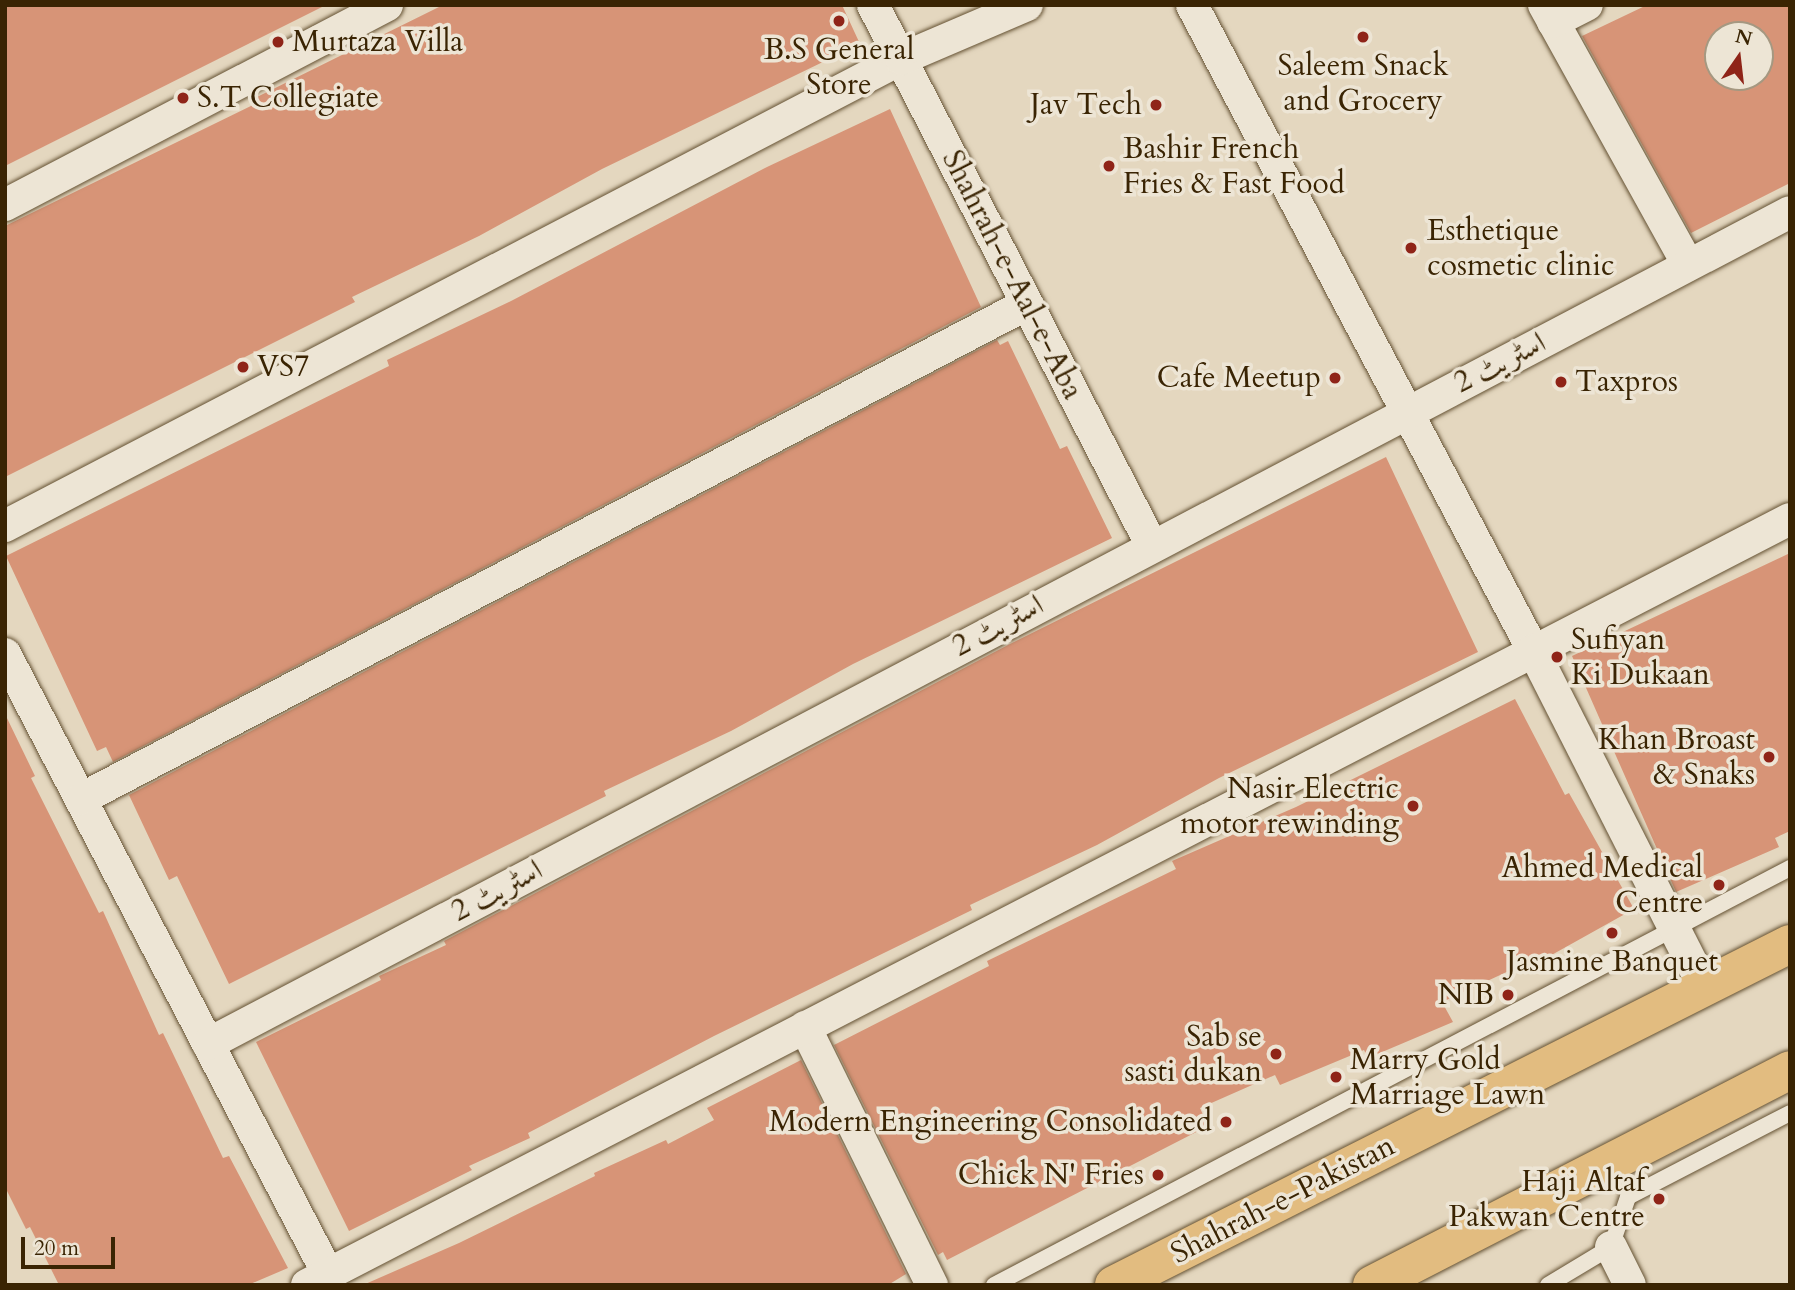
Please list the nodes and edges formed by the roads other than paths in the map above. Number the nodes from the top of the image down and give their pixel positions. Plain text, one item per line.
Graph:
1 (387, 5) edge
2 (873, 5) edge
3 (1027, 5) edge
4 (1192, 5) edge
5 (1587, 5) edge
6 (1549, 14) edge
7 (901, 59) junction
8 (5, 205) edge
9 (1790, 212) edge
10 (1688, 264) junction
11 (1027, 304) junction
12 (1406, 411) junction
13 (1790, 519) edge
14 (5, 526) edge
15 (1151, 544) junction
16 (1533, 650) junction
17 (5, 654) edge
18 (81, 799) junction
19 (1790, 868) edge
20 (1671, 926) junction
21 (1790, 944) edge
22 (1704, 987) junction
23 (805, 1027) junction
24 (208, 1044) junction
25 (1790, 1070) edge
26 (1790, 1113) edge
27 (1611, 1247) junction
28 (317, 1279) edge
29 (932, 1285) edge
30 (994, 1285) edge
31 (1114, 1285) edge
32 (1372, 1285) edge
33 (1548, 1285) edge
34 (1630, 1285) edge

1 - 8 street
2 - 7 street, Shahrah-e-Aal-e-Aba
3 - 7 street
4 - 12 street
5 - 6 street
6 - 10 street
7 - 11 street, Shahrah-e-Aal-e-Aba
7 - 14 street
9 - 10 street, اسٹریٹ 2
10 - 12 street, اسٹریٹ 2
11 - 15 street, Shahrah-e-Aal-e-Aba
11 - 18 street
12 - 15 street, اسٹریٹ 2
12 - 16 street
13 - 16 street
15 - 24 street, اسٹریٹ 2
16 - 20 street
16 - 23 street
17 - 18 street
18 - 24 street
19 - 20 lane
20 - 22 street
20 - 30 lane
21 - 22 highway, Shahrah-e-Pakistan
22 - 31 highway, Shahrah-e-Pakistan
23 - 28 street
23 - 29 street
24 - 28 street
25 - 32 highway
26 - 27 lane
27 - 33 lane
27 - 34 street

